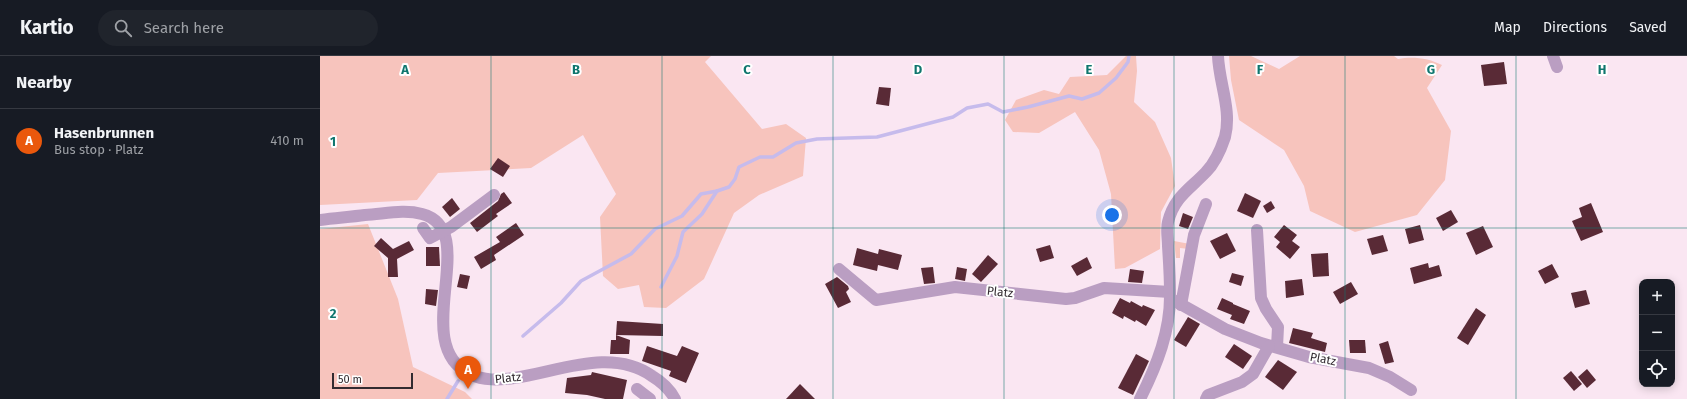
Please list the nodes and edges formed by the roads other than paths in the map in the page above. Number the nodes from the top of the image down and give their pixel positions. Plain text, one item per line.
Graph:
1 (1218, 57) edge
2 (494, 194) dead end
3 (1206, 204) dead end
4 (320, 220) edge
5 (423, 228) dead end
6 (1257, 230) dead end
7 (443, 231) junction
8 (839, 269) dead end
9 (1174, 299) junction
10 (1273, 347) junction
11 (638, 389) dead end
12 (1411, 390) dead end
13 (650, 399) edge
14 (675, 399) edge
15 (1140, 399) edge
16 (1206, 399) edge

1 - 9 street
2 - 7 street
3 - 9 street
4 - 7 street
5 - 7 street
6 - 10 street
7 - 14 street, Platz
8 - 9 street, Platz
9 - 10 street, Platz
9 - 15 street
10 - 12 street, Platz
10 - 16 street
11 - 13 street

